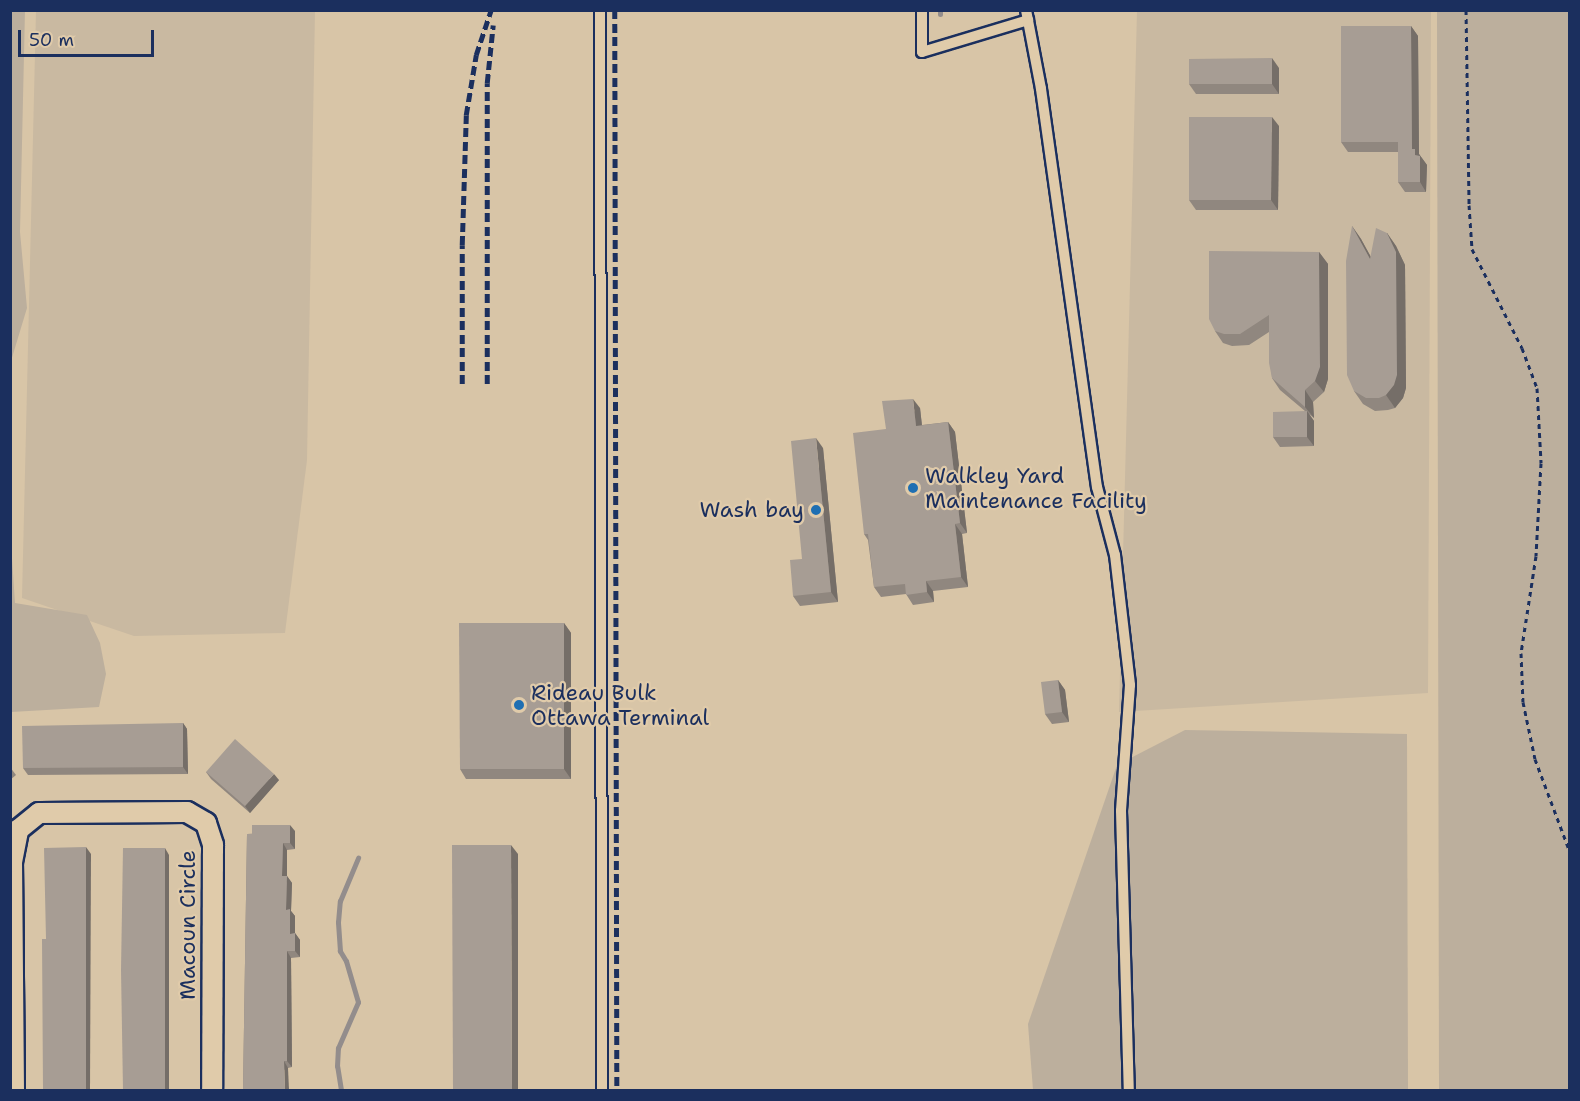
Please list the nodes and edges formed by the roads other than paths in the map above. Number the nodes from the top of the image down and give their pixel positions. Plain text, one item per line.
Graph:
1 (600, 10) edge
2 (922, 10) edge
3 (1027, 15) edge
4 (14, 1090) edge
5 (212, 1090) edge
6 (602, 1090) edge
7 (1129, 1090) edge

1 - 6 lane
2 - 3 lane
3 - 7 lane
4 - 5 street, Macoun Circle

